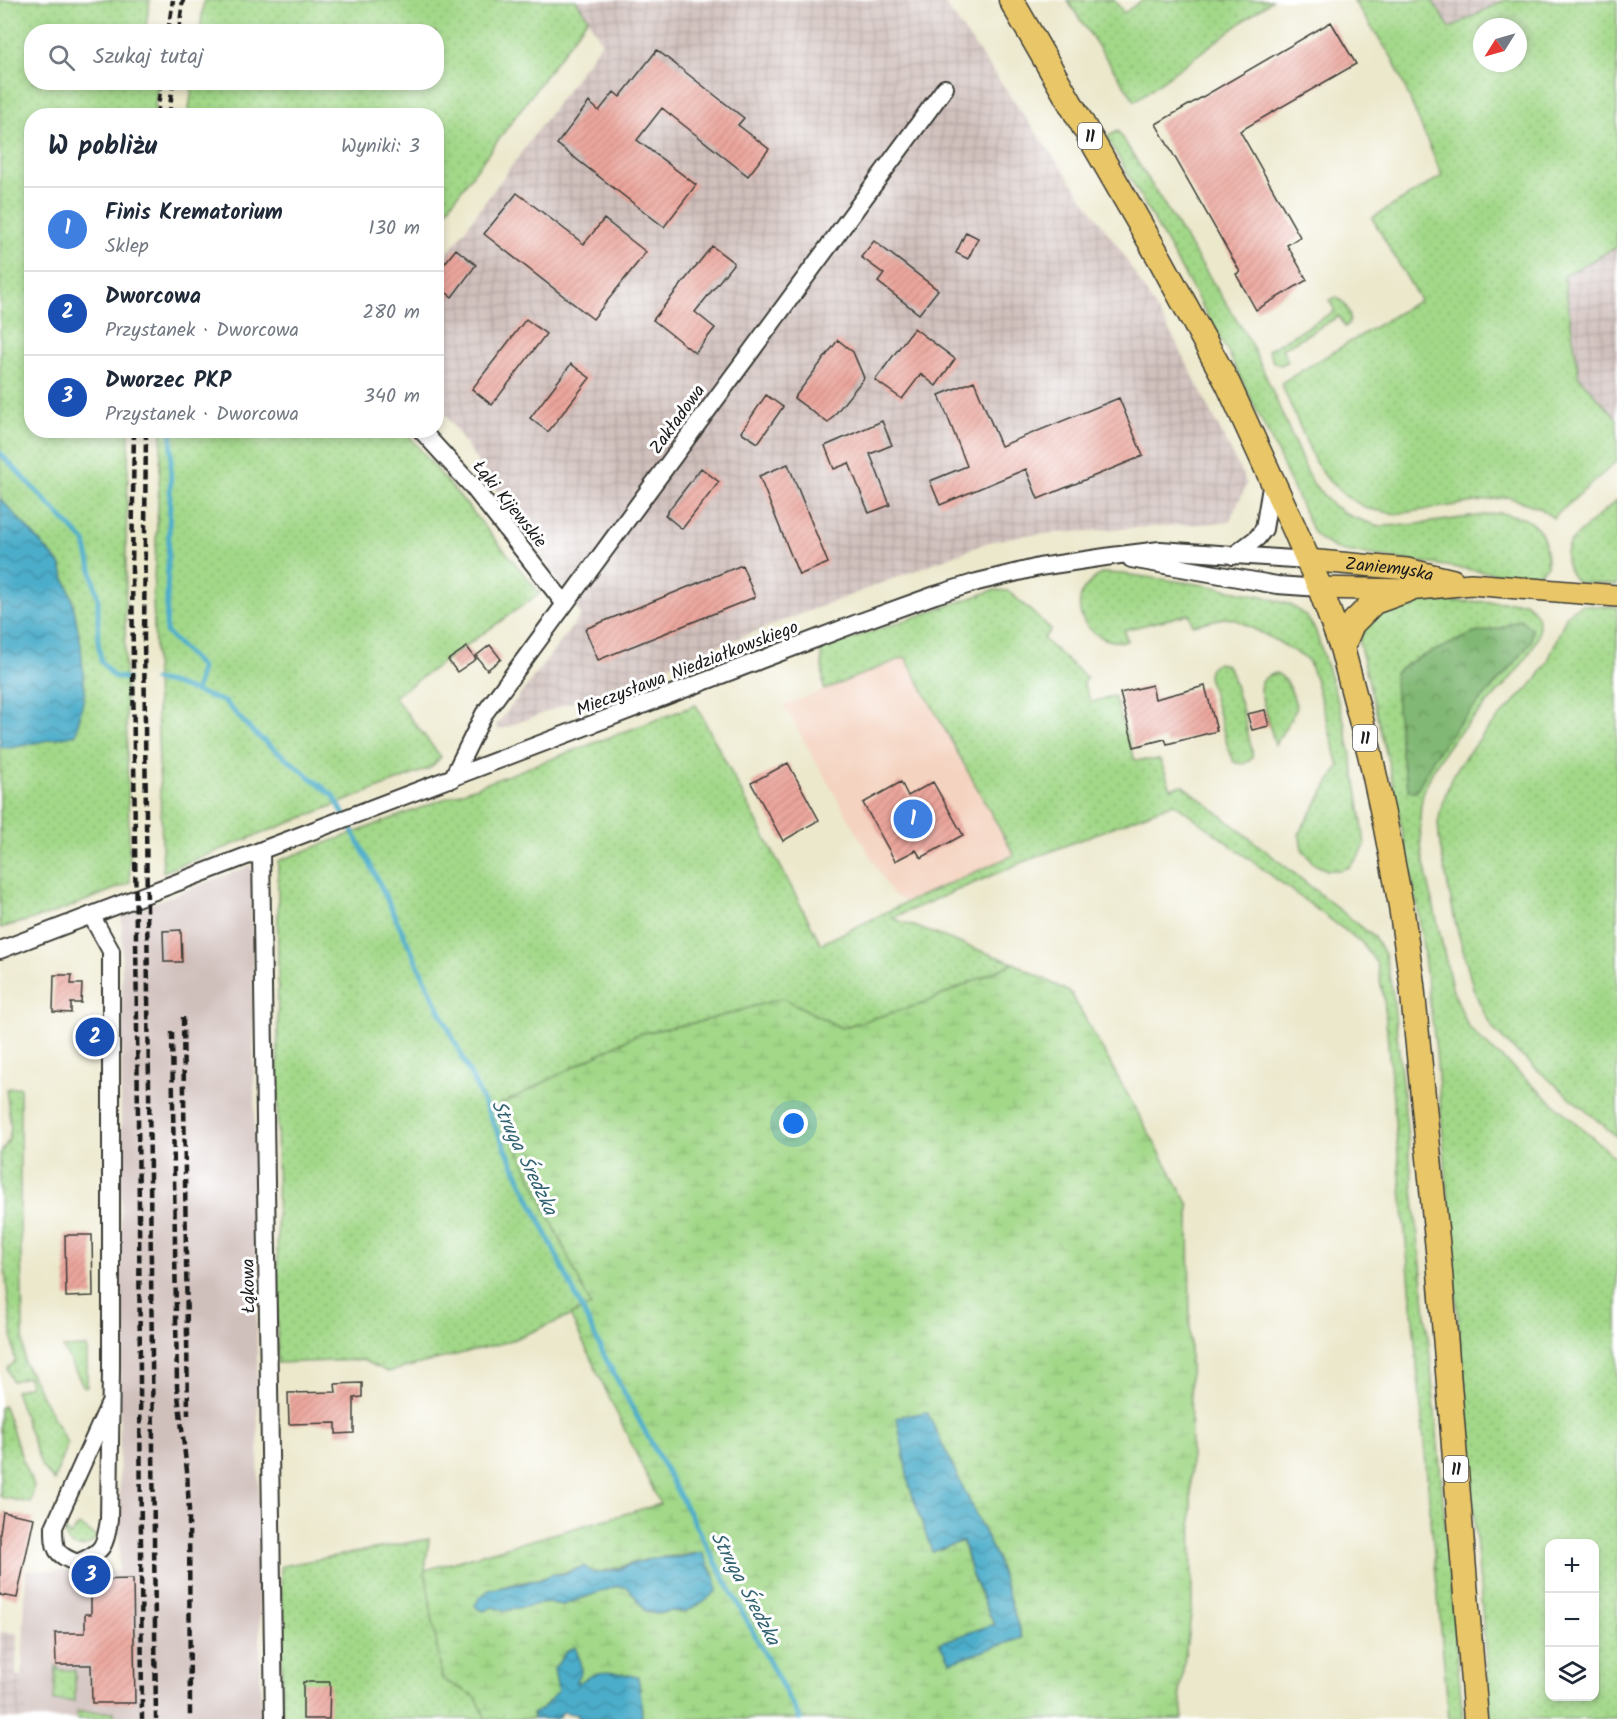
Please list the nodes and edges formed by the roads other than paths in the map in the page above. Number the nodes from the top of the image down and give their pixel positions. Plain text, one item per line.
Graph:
1 (1011, 0) edge
2 (945, 88) dead end
3 (429, 438) edge
4 (1272, 480) junction
5 (1112, 556) junction
6 (1233, 556) junction
7 (1308, 560) junction
8 (1471, 584) junction
9 (1320, 588) junction
10 (1407, 590) junction
11 (1617, 596) edge
12 (565, 604) junction
13 (1342, 648) junction
14 (452, 779) junction
15 (261, 852) junction
16 (91, 915) junction
17 (0, 950) edge
18 (110, 1405) junction
19 (274, 1719) edge
20 (1476, 1719) edge

1 - 4 highway, 11
2 - 12 street, Zakładowa
3 - 12 street, Łąki Kijewskie
4 - 6 street
4 - 7 highway, 11
5 - 6 street, Mieczysława Niedziałkowskiego
5 - 9 street, Mieczysława Niedziałkowskiego
5 - 14 street, Mieczysława Niedziałkowskiego
6 - 7 street, Mieczysława Niedziałkowskiego
7 - 8 main road, Zaniemyska
7 - 9 highway, 11
8 - 10 main road, Zaniemyska
8 - 11 main road, Zaniemyska
9 - 10 main road, Zaniemyska
9 - 13 highway, 11
10 - 13 highway
12 - 14 street, Zakładowa
13 - 20 highway, 11
14 - 15 street, Mieczysława Niedziałkowskiego
15 - 16 street
15 - 19 street, Łąkowa
16 - 17 street
16 - 18 street
18 - 18 street

